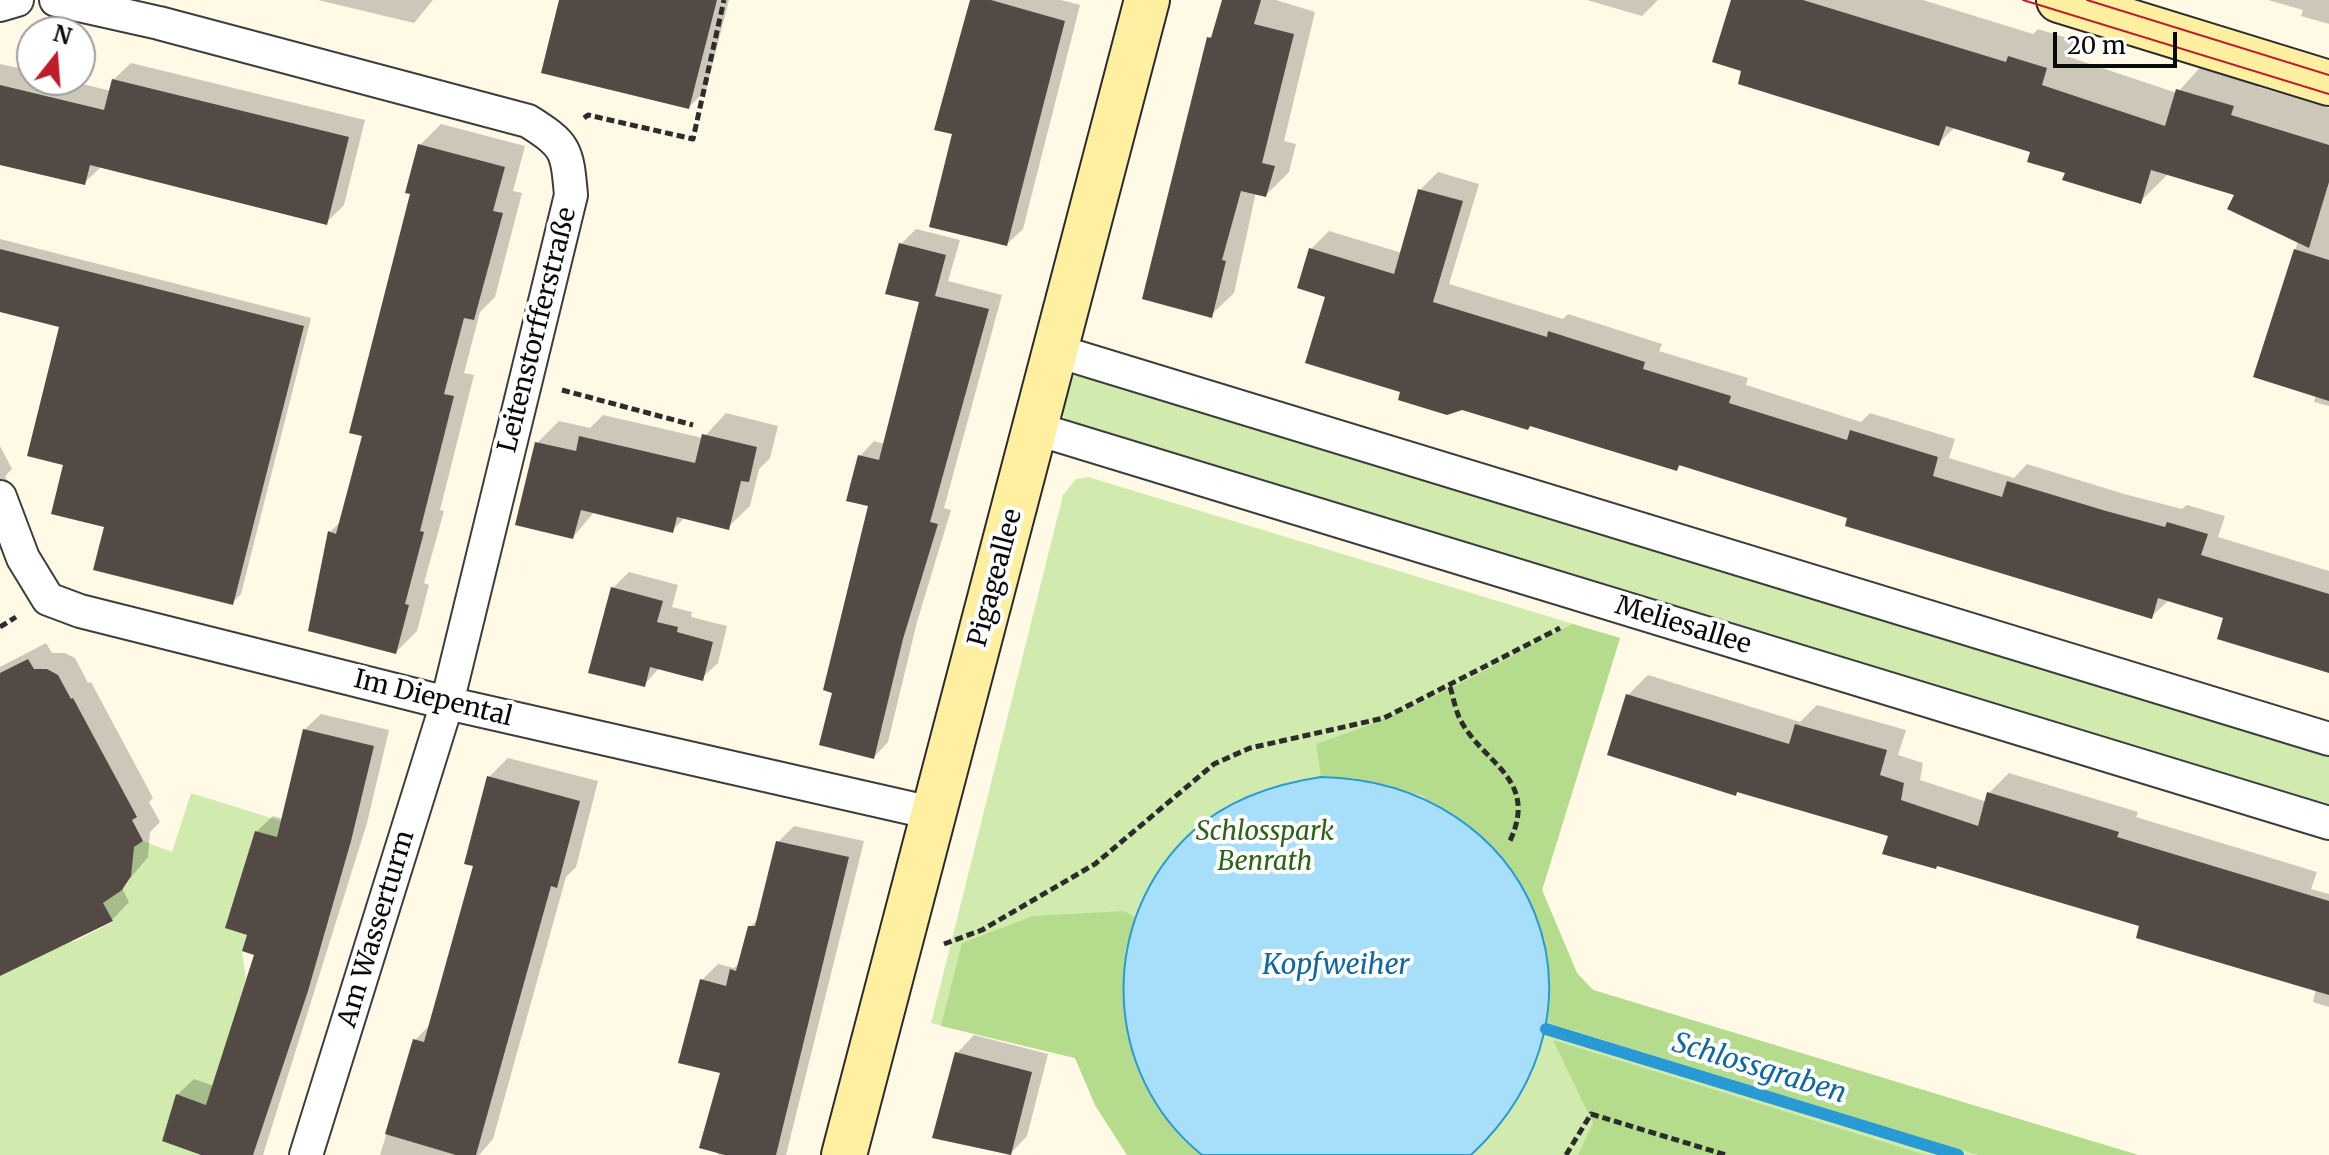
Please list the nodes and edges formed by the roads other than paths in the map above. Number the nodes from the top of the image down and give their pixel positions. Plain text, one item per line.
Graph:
1 (17, 0) edge
2 (56, 0) edge
3 (1147, 0) edge
4 (2059, 0) edge
5 (0, 5) edge
6 (2107, 7) edge
7 (2329, 83) edge
8 (1057, 351) junction
9 (1037, 429) junction
10 (0, 497) edge
11 (447, 703) junction
12 (2329, 739) edge
13 (932, 813) junction
14 (2329, 823) edge
15 (306, 1155) edge
16 (844, 1155) edge

1 - 5 street
2 - 11 street, Leitenstorfferstraße
3 - 8 street, Pigageallee
4 - 6 street
6 - 7 street
8 - 9 street, Pigageallee
8 - 12 street
9 - 13 street, Pigageallee
9 - 14 street, Meliesallee
10 - 11 street, Im Diepental
11 - 13 street, Im Diepental
11 - 15 street, Am Wasserturm
13 - 16 street, Pigageallee

